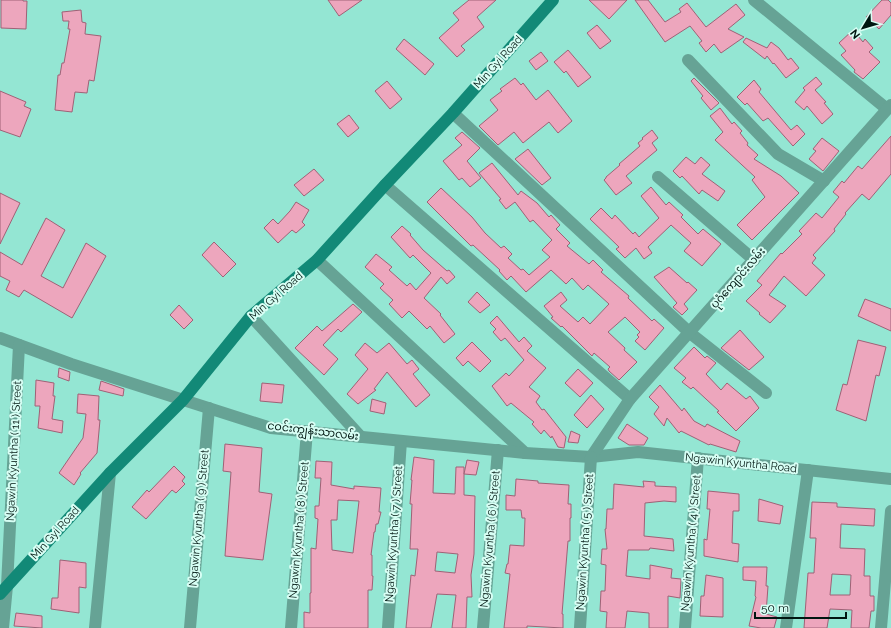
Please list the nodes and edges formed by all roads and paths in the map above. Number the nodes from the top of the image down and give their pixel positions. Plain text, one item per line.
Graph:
1 (553, 0) edge
2 (754, 0) edge
3 (688, 60) dead end
4 (889, 107) edge
5 (453, 113) junction
6 (658, 177) dead end
7 (824, 181) junction
8 (385, 185) junction
9 (317, 260) junction
10 (754, 260) junction
11 (251, 316) junction
12 (690, 333) junction
13 (0, 338) edge
14 (19, 345) junction
15 (766, 393) dead end
16 (630, 399) junction
17 (183, 400) junction
18 (209, 408) junction
19 (307, 432) junction
20 (361, 437) junction
21 (401, 441) junction
22 (498, 450) junction
23 (525, 453) junction
24 (591, 457) junction
25 (698, 458) junction
26 (808, 470) junction
27 (110, 472) junction
28 (891, 479) edge
29 (891, 511) edge
30 (3, 590) edge
31 (3, 628) edge
32 (96, 628) edge
33 (190, 628) edge
34 (291, 628) edge
35 (388, 628) edge
36 (483, 628) edge
37 (580, 628) edge
38 (684, 628) edge
39 (786, 628) edge
40 (882, 628) edge

1 - 5 main road, Min Gyi Road
2 - 4 street
3 - 7 street
4 - 7 street, ပုဂံကျောင်းလမ်း
5 - 8 main road, Min Gyi Road
5 - 12 street
6 - 10 street
7 - 10 street, ပုဂံကျောင်းလမ်း
8 - 9 main road, Min Gyi Road
8 - 16 street
9 - 11 main road, Min Gyi Road
9 - 23 street
10 - 12 street, ပုဂံကျောင်းလမ်း
11 - 17 main road, Min Gyi Road
11 - 20 street
12 - 15 street
12 - 16 street, ပုဂံကျောင်းလမ်း
13 - 14 street, ငဝင်းကျွန်းသာလမ်း
14 - 17 street, ငဝင်းကျွန်းသာလမ်း
14 - 30 street, Ngawin Kyuntha ( 11 ) Street
16 - 24 street, ပုဂံကျောင်းလမ်း
17 - 18 street, ငဝင်းကျွန်းသာလမ်း
17 - 27 main road, Min Gyi Road
18 - 19 street, ငဝင်းကျွန်းသာလမ်း
18 - 33 street, Ngawin Kyuntha ( 9 ) Street
19 - 20 street, ငဝင်းကျွန်းသာလမ်း
19 - 34 street, Ngawin Kyuntha ( 8 ) Street
20 - 21 street, ငဝင်းကျွန်းသာလမ်း
21 - 22 street, ငဝင်းကျွန်းသာလမ်း
21 - 35 street, Ngawin Kyuntha ( 7 ) Street
22 - 23 street, ငဝင်းကျွန်းသာလမ်း
22 - 36 street, Ngawin Kyuntha ( 6 ) Street
23 - 24 street, ငဝင်းကျွန်းသာလမ်း
24 - 25 street, Ngawin Kyuntha Road
24 - 37 street, Ngawin Kyuntha ( 5 ) Street
25 - 26 street, Ngawin Kyuntha Road
25 - 38 street, Ngawin Kyuntha ( 4 ) Street
26 - 28 street, Ngawin Kyuntha Road
26 - 39 street
27 - 30 main road, Min Gyi Road
27 - 32 street
29 - 40 street
30 - 31 street, Ngawin Kyuntha ( 11 ) Street

